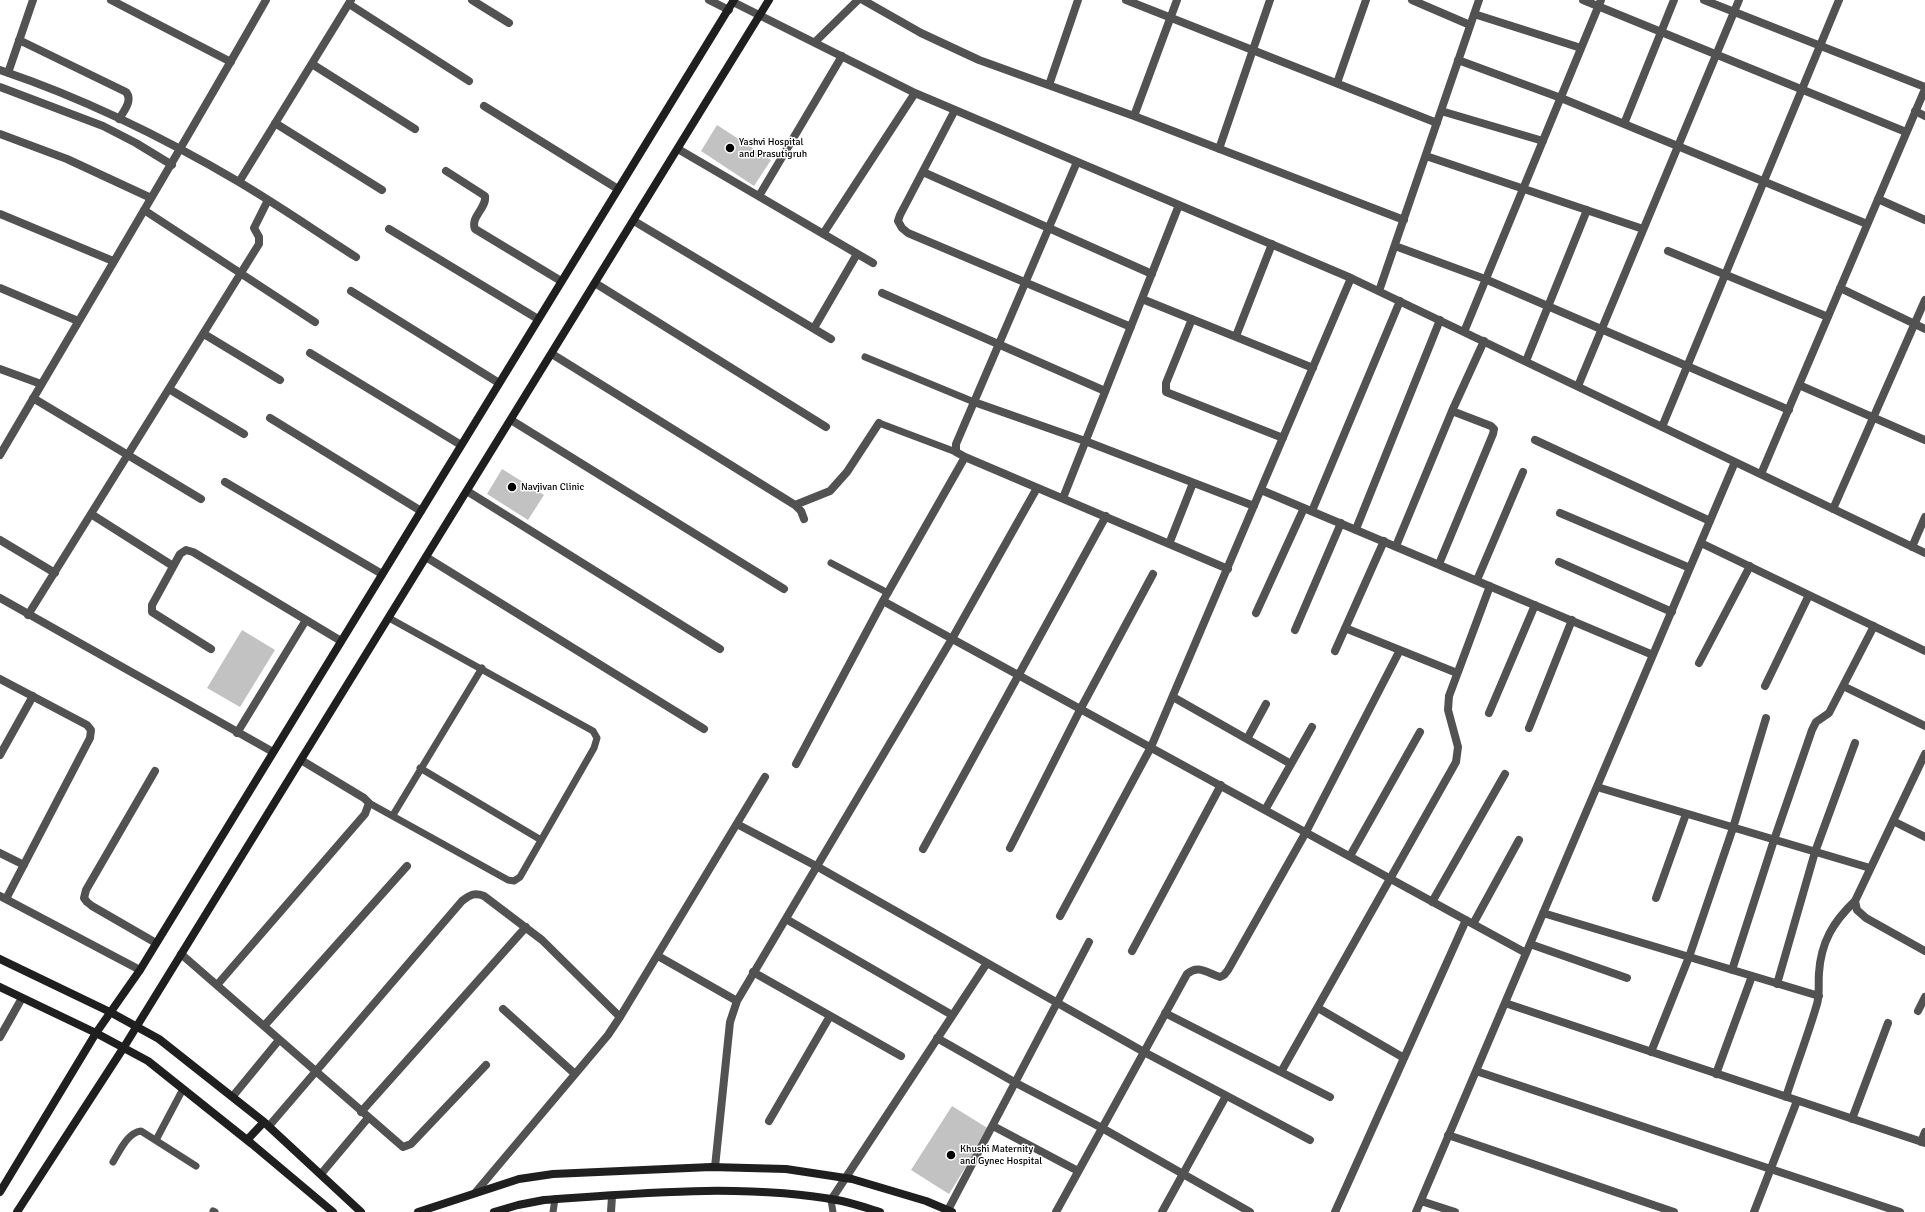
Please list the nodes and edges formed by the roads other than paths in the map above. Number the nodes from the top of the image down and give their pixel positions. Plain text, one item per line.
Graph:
1 (33, 0) edge
2 (111, 0) edge
3 (266, 0) edge
4 (472, 0) edge
5 (708, 0) edge
6 (769, 0) edge
7 (858, 0) edge
8 (863, 0) edge
9 (1078, 0) edge
10 (1126, 0) edge
11 (1177, 0) edge
12 (1270, 0) edge
13 (1366, 0) edge
14 (1412, 0) edge
15 (1478, 0) edge
16 (1583, 0) edge
17 (1674, 0) edge
18 (1704, 0) edge
19 (1739, 0) edge
20 (1839, 0) edge
21 (734, 1) edge
22 (350, 2) edge
23 (1600, 3) edge
24 (729, 10) junction
25 (1734, 12) junction
26 (1474, 14) junction
27 (760, 15) junction
28 (1170, 17) junction
29 (509, 23) dead end
30 (1470, 25) junction
31 (1662, 32) junction
32 (19, 40) junction
33 (814, 42) junction
34 (1820, 46) junction
35 (1581, 48) junction
36 (1253, 50) junction
37 (1716, 54) junction
38 (842, 56) junction
39 (1458, 60) junction
40 (231, 62) junction
41 (312, 64) junction
42 (4, 71) edge
43 (469, 81) dead end
44 (1337, 83) junction
45 (1049, 85) junction
46 (0, 87) edge
47 (1925, 88) edge
48 (1802, 90) junction
49 (915, 93) junction
50 (1561, 98) junction
51 (484, 106) dead end
52 (955, 110) junction
53 (1441, 111) junction
54 (1915, 111) junction
55 (1134, 116) junction
56 (1925, 116) edge
57 (119, 119) junction
58 (275, 123) junction
59 (1437, 123) junction
60 (1624, 124) junction
61 (415, 129) dead end
62 (1906, 132) junction
63 (0, 134) edge
64 (1543, 141) junction
65 (1678, 146) junction
66 (181, 149) junction
67 (678, 149) junction
68 (1219, 149) junction
69 (1426, 156) junction
70 (1077, 162) junction
71 (172, 165) junction
72 (446, 172) dead end
73 (923, 172) junction
74 (239, 182) junction
75 (1764, 182) junction
76 (1523, 188) junction
77 (618, 189) junction
78 (382, 190) dead end
79 (759, 196) junction
80 (151, 198) junction
81 (1878, 199) junction
82 (268, 200) junction
83 (1179, 205) junction
84 (144, 210) junction
85 (1587, 210) junction
86 (0, 214) edge
87 (1404, 220) junction
88 (1925, 220) edge
89 (634, 221) junction
90 (1867, 224) junction
91 (1049, 228) junction
92 (389, 229) dead end
93 (1643, 229) junction
94 (823, 234) junction
95 (1272, 244) junction
96 (1395, 246) junction
97 (1668, 251) dead end
98 (857, 254) junction
99 (356, 256) dead end
100 (113, 261) junction
101 (873, 263) dead end
102 (241, 274) junction
103 (1152, 274) junction
104 (1726, 275) junction
105 (1351, 278) junction
106 (1485, 279) junction
107 (561, 281) junction
108 (595, 283) junction
109 (1026, 283) junction
110 (0, 288) edge
111 (1840, 288) junction
112 (351, 291) dead end
113 (1379, 291) junction
114 (882, 293) dead end
115 (1142, 299) junction
116 (1925, 300) edge
117 (1400, 301) junction
118 (1548, 306) junction
119 (1828, 317) junction
120 (538, 319) junction
121 (1192, 319) junction
122 (1440, 320) junction
123 (78, 321) junction
124 (315, 322) dead end
125 (1914, 324) junction
126 (1131, 327) junction
127 (814, 328) junction
128 (1602, 329) junction
129 (1925, 329) edge
130 (1464, 332) junction
131 (204, 334) junction
132 (1236, 336) junction
133 (831, 339) dead end
134 (1484, 342) junction
135 (999, 346) junction
136 (310, 353) dead end
137 (552, 354) junction
138 (865, 356) dead end
139 (1526, 361) junction
140 (1688, 365) junction
141 (1313, 368) junction
142 (0, 369) edge
143 (280, 380) dead end
144 (499, 383) junction
145 (41, 384) junction
146 (1799, 384) junction
147 (1578, 386) junction
148 (169, 389) junction
149 (1105, 391) junction
150 (33, 398) junction
151 (974, 402) junction
152 (1789, 410) junction
153 (1452, 411) junction
154 (1872, 417) junction
155 (270, 418) dead end
156 (511, 420) junction
157 (879, 423) joint
158 (826, 427) dead end
159 (1662, 427) junction
160 (244, 434) dead end
161 (1283, 438) junction
162 (1536, 440) dead end
163 (1925, 440) edge
164 (1085, 441) junction
165 (461, 445) junction
166 (956, 452) junction
167 (1, 453) edge
168 (127, 456) junction
169 (965, 458) junction
170 (1735, 462) junction
171 (1523, 472) dead end
172 (1761, 474) junction
173 (224, 482) dead end
174 (1193, 483) junction
175 (1037, 488) junction
176 (1261, 490) junction
177 (467, 491) junction
178 (1063, 498) junction
179 (201, 499) dead end
180 (795, 505) junction
181 (1254, 506) junction
182 (1304, 508) junction
183 (1833, 509) junction
184 (421, 511) junction
185 (1312, 511) junction
186 (1560, 513) dead end
187 (91, 514) junction
188 (1106, 516) junction
189 (1925, 517) edge
190 (804, 519) dead end
191 (1710, 521) junction
192 (1341, 523) junction
193 (1356, 529) junction
194 (0, 540) edge
195 (1384, 542) junction
196 (1701, 543) junction
197 (1170, 544) junction
198 (1396, 546) junction
199 (1912, 547) junction
200 (1925, 553) edge
201 (426, 557) junction
202 (1559, 562) dead end
203 (831, 563) dead end
204 (1439, 564) junction
205 (173, 566) junction
206 (1750, 566) junction
207 (1690, 568) junction
208 (1228, 569) junction
209 (54, 573) junction
210 (382, 574) junction
211 (1153, 574) dead end
212 (1477, 580) junction
213 (1490, 586) junction
214 (784, 589) dead end
215 (888, 593) junction
216 (1809, 595) junction
217 (0, 598) edge
218 (883, 601) junction
219 (1535, 605) junction
220 (1672, 612) junction
221 (1256, 613) dead end
222 (28, 615) junction
223 (389, 618) junction
224 (306, 620) junction
225 (1572, 620) junction
226 (1874, 626) junction
227 (1346, 628) junction
228 (1296, 630) dead end
229 (953, 638) junction
230 (341, 641) junction
231 (211, 649) dead end
232 (720, 649) dead end
233 (1400, 650) junction
234 (1335, 651) dead end
235 (1925, 651) edge
236 (1653, 654) junction
237 (1699, 664) dead end
238 (482, 668) junction
239 (1018, 673) junction
240 (1457, 673) junction
241 (0, 679) edge
242 (1765, 686) dead end
243 (1843, 686) junction
244 (34, 696) junction
245 (1173, 697) junction
246 (1266, 704) dead end
247 (1081, 708) junction
248 (1489, 713) dead end
249 (1766, 718) dead end
250 (1925, 726) edge
251 (1312, 727) dead end
252 (1530, 728) dead end
253 (704, 729) dead end
254 (1420, 732) dead end
255 (238, 733) junction
256 (1247, 739) junction
257 (1855, 743) dead end
258 (1151, 747) junction
259 (273, 752) junction
260 (1925, 754) edge
261 (0, 755) edge
262 (301, 760) junction
263 (796, 764) dead end
264 (1291, 764) junction
265 (420, 768) junction
266 (155, 770) dead end
267 (1917, 770) junction
268 (1504, 774) dead end
269 (1925, 775) edge
270 (764, 777) dead end
271 (1221, 785) junction
272 (1597, 787) junction
273 (369, 803) junction
274 (1265, 810) junction
275 (1686, 814) junction
276 (393, 815) junction
277 (1892, 821) junction
278 (737, 824) junction
279 (1733, 828) junction
280 (1306, 832) junction
281 (1925, 837) edge
282 (541, 840) junction
283 (1519, 840) dead end
284 (1774, 840) junction
285 (1010, 848) dead end
286 (923, 850) dead end
287 (1816, 852) junction
288 (0, 853) edge
289 (1350, 856) junction
290 (24, 865) junction
291 (407, 866) dead end
292 (818, 867) junction
293 (1870, 868) junction
294 (1391, 879) junction
295 (3, 898) edge
296 (1656, 898) dead end
297 (1855, 901) junction
298 (1432, 902) junction
299 (1543, 913) junction
300 (1060, 916) dead end
301 (786, 919) junction
302 (1469, 922) junction
303 (526, 927) junction
304 (1089, 942) dead end
305 (156, 943) junction
306 (1530, 944) junction
307 (1132, 951) dead end
308 (1925, 951) edge
309 (1526, 953) junction
310 (181, 954) junction
311 (658, 956) junction
312 (1690, 958) junction
313 (0, 959) edge
314 (987, 963) junction
315 (140, 970) junction
316 (1732, 970) junction
317 (754, 972) junction
318 (1752, 976) junction
319 (1626, 978) dead end
320 (1777, 984) junction
321 (217, 985) junction
322 (0, 987) edge
323 (1819, 996) junction
324 (1925, 997) edge
325 (22, 998) junction
326 (737, 1001) junction
327 (1505, 1003) junction
328 (1058, 1004) junction
329 (1318, 1008) junction
330 (503, 1009) dead end
331 (1918, 1011) dead end
332 (110, 1012) junction
333 (1165, 1013) junction
334 (830, 1016) junction
335 (952, 1016) junction
336 (620, 1017) junction
337 (1888, 1022) dead end
338 (137, 1026) junction
339 (264, 1026) junction
340 (96, 1033) junction
341 (0, 1037) edge
342 (937, 1038) junction
343 (279, 1040) junction
344 (124, 1048) junction
345 (1144, 1052) junction
346 (1651, 1052) junction
347 (901, 1056) dead end
348 (1404, 1058) junction
349 (486, 1065) dead end
350 (315, 1071) junction
351 (1476, 1071) junction
352 (1281, 1072) junction
353 (575, 1074) junction
354 (1716, 1074) junction
355 (1016, 1083) junction
356 (183, 1089) junction
357 (233, 1096) junction
358 (1226, 1096) junction
359 (1330, 1097) dead end
360 (1786, 1097) junction
361 (1797, 1101) junction
362 (361, 1112) junction
363 (368, 1118) junction
364 (1852, 1119) junction
365 (769, 1121) dead end
366 (267, 1124) junction
367 (993, 1126) junction
368 (1102, 1128) junction
369 (1925, 1132) edge
370 (1448, 1135) junction
371 (156, 1140) junction
372 (247, 1140) junction
373 (1310, 1140) dead end
374 (1923, 1142) edge
375 (113, 1162) dead end
376 (196, 1166) dead end
377 (715, 1167) junction
378 (1771, 1169) junction
379 (1078, 1171) junction
380 (321, 1174) junction
381 (1183, 1174) junction
382 (845, 1178) junction
383 (0, 1192) edge
384 (475, 1193) junction
385 (612, 1196) junction
386 (555, 1199) junction
387 (831, 1200) junction
388 (1421, 1200) junction
389 (518, 1208) edge
390 (950, 1211) edge
391 (17, 1212) edge
392 (333, 1212) edge
393 (362, 1212) edge
394 (418, 1212) edge
395 (494, 1212) edge
396 (553, 1212) edge
397 (611, 1212) edge
398 (833, 1212) edge
399 (880, 1212) edge
400 (1056, 1212) edge
401 (1162, 1212) edge
402 (1250, 1212) edge
403 (1335, 1212) edge
404 (1416, 1212) edge
405 (1455, 1212) edge
406 (1674, 1212) edge
407 (1754, 1212) edge
408 (1900, 1212) edge

1 - 32 street
2 - 40 street
3 - 40 street
4 - 29 street
5 - 24 street
6 - 27 main road
7 - 33 street
8 - 45 street
9 - 45 street
10 - 28 street
11 - 28 street
12 - 36 street
13 - 44 street
14 - 30 street
15 - 26 street
16 - 23 street
17 - 31 street
18 - 25 street
19 - 25 street
20 - 34 street
21 - 24 main road
21 - 27 street
22 - 41 street
22 - 43 street
23 - 31 street
23 - 35 street
24 - 77 main road
25 - 34 street
25 - 37 street
26 - 30 street
26 - 35 street
27 - 33 street
27 - 67 main road
28 - 36 street
28 - 55 street
30 - 39 street
31 - 37 street
31 - 60 street
32 - 42 street
32 - 57 street
33 - 38 street
34 - 47 street
34 - 48 street
35 - 50 street
36 - 44 street
36 - 68 street
37 - 48 street
37 - 65 street
38 - 49 street
38 - 79 street
39 - 50 street
39 - 53 street
40 - 66 street
41 - 58 street
41 - 61 street
42 - 57 street
44 - 59 street
45 - 55 street
46 - 71 street
47 - 54 street
48 - 62 street
48 - 75 street
49 - 52 street
49 - 94 street
50 - 60 street
50 - 64 street
51 - 77 street
52 - 70 street
52 - 73 street
53 - 59 street
53 - 64 street
54 - 56 street
54 - 62 street
55 - 68 street
57 - 66 street
58 - 74 street
58 - 78 street
59 - 69 street
60 - 65 street
62 - 81 street
63 - 80 street
64 - 76 street
65 - 75 street
65 - 93 street
66 - 71 street
66 - 74 street
67 - 79 street
67 - 89 main road
68 - 87 street
69 - 76 street
69 - 87 street
70 - 83 street
70 - 91 street
71 - 80 street
72 - 107 street
73 - 91 street
73 - 109 street
74 - 82 street
75 - 90 street
75 - 104 street
76 - 85 street
76 - 106 street
77 - 107 main road
79 - 94 street
80 - 84 street
81 - 88 street
81 - 90 street
82 - 99 street
82 - 102 street
83 - 95 street
83 - 103 street
84 - 100 street
84 - 102 street
85 - 93 street
85 - 118 street
86 - 100 street
87 - 96 street
89 - 108 main road
89 - 127 street
90 - 111 street
91 - 103 street
91 - 109 street
92 - 120 street
93 - 128 street
94 - 98 street
95 - 105 street
95 - 132 street
96 - 106 street
96 - 113 street
97 - 104 street
98 - 101 street
98 - 127 street
100 - 123 street
102 - 124 street
102 - 131 street
103 - 115 street
104 - 119 street
104 - 140 street
105 - 113 street
105 - 141 street
106 - 118 street
106 - 130 street
107 - 120 main road
108 - 137 main road
108 - 158 street
109 - 126 street
109 - 135 street
110 - 123 street
111 - 119 street
111 - 125 street
112 - 144 street
113 - 117 street
114 - 135 street
115 - 121 street
115 - 126 street
116 - 125 street
117 - 122 street
117 - 185 street
118 - 128 street
118 - 139 street
119 - 146 street
120 - 144 main road
121 - 132 street
121 - 161 street
122 - 130 street
122 - 193 street
123 - 145 street
125 - 129 street
125 - 154 street
126 - 149 street
127 - 133 street
128 - 140 street
128 - 147 street
130 - 134 street
131 - 143 street
131 - 148 street
132 - 141 street
134 - 139 street
134 - 153 street
135 - 149 street
135 - 151 street
136 - 165 street
137 - 156 main road
137 - 180 street
138 - 151 lane
139 - 147 street
140 - 152 street
140 - 159 street
141 - 161 street
142 - 145 street
144 - 165 main road
145 - 150 street
146 - 152 street
146 - 154 street
147 - 159 street
148 - 160 street
148 - 168 street
149 - 164 street
150 - 167 street
150 - 168 street
151 - 164 street
151 - 166 street
152 - 172 street
153 - 198 street
153 - 204 street
154 - 163 street
154 - 183 street
155 - 184 street
156 - 177 main road
156 - 214 street
157 - 166 lane
157 - 180 street
159 - 170 street
161 - 176 street
162 - 191 street
164 - 174 street
164 - 178 street
165 - 184 main road
166 - 169 street
168 - 179 street
168 - 187 street
169 - 175 street
169 - 215 street
170 - 172 street
170 - 191 street
171 - 212 street
172 - 183 street
173 - 210 street
174 - 181 street
174 - 197 street
175 - 178 street
175 - 229 street
176 - 181 street
176 - 182 street
177 - 201 main road
177 - 232 street
178 - 188 street
180 - 190 street
181 - 208 street
182 - 185 street
182 - 221 street
183 - 199 street
184 - 210 main road
185 - 192 street
186 - 207 street
187 - 205 street
187 - 209 street
188 - 197 street
188 - 239 street
189 - 199 street
191 - 196 street
192 - 193 street
192 - 228 street
193 - 195 street
194 - 209 street
195 - 198 street
195 - 227 street
196 - 206 street
196 - 207 street
197 - 208 street
198 - 204 street
199 - 200 street
201 - 223 main road
201 - 253 street
202 - 220 street
203 - 215 lane
204 - 212 street
205 - 224 street
205 - 231 street
206 - 216 street
206 - 237 street
207 - 220 street
208 - 245 street
209 - 222 street
210 - 230 main road
211 - 247 street
212 - 213 street
213 - 219 street
213 - 240 street
215 - 218 street
216 - 226 street
216 - 242 street
217 - 222 street
218 - 229 street
218 - 263 street
219 - 225 street
219 - 248 street
220 - 236 street
222 - 255 street
223 - 238 lane
223 - 262 main road
224 - 230 street
224 - 255 street
225 - 236 street
225 - 252 street
226 - 235 street
226 - 243 street
227 - 233 street
227 - 234 street
229 - 239 street
229 - 292 street
230 - 259 main road
233 - 240 street
233 - 280 street
236 - 272 street
238 - 265 lane
238 - 282 lane
239 - 247 street
239 - 286 street
240 - 294 street
241 - 244 street
243 - 250 street
243 - 284 street
244 - 261 street
244 - 290 street
245 - 256 street
245 - 258 street
246 - 256 street
247 - 258 street
247 - 285 street
249 - 279 street
251 - 264 street
254 - 289 street
255 - 259 street
256 - 264 street
257 - 287 street
258 - 271 street
258 - 300 street
259 - 305 main road
260 - 267 street
262 - 273 street
262 - 310 main road
264 - 274 street
265 - 276 lane
265 - 282 lane
266 - 305 street
267 - 269 street
267 - 277 street
268 - 298 street
270 - 278 street
271 - 274 street
271 - 307 street
272 - 275 street
272 - 299 street
273 - 276 lane
273 - 321 street
274 - 280 street
275 - 279 street
275 - 296 street
276 - 282 lane
277 - 281 street
277 - 293 street
278 - 292 street
278 - 311 street
279 - 284 street
279 - 312 street
280 - 289 street
280 - 333 street
283 - 302 street
284 - 287 street
284 - 316 street
287 - 293 street
287 - 320 street
288 - 290 street
289 - 294 street
290 - 295 street
291 - 339 street
292 - 301 street
292 - 314 street
293 - 297 street
294 - 298 street
294 - 329 street
295 - 315 street
297 - 308 street
297 - 323 street
298 - 302 street
299 - 306 street
299 - 312 street
301 - 317 street
301 - 335 street
302 - 309 street
302 - 348 street
303 - 336 street
303 - 350 street
303 - 362 street
304 - 328 street
305 - 315 main road
306 - 309 street
306 - 319 street
309 - 327 street
310 - 321 street
310 - 338 main road
311 - 326 street
311 - 336 street
312 - 316 street
312 - 346 street
313 - 332 main road
314 - 328 street
314 - 335 street
315 - 332 main road
316 - 318 street
317 - 326 street
317 - 334 street
318 - 320 street
318 - 354 street
320 - 323 street
321 - 339 street
322 - 325 main road
323 - 360 street
324 - 331 street
325 - 340 main road
325 - 341 street
326 - 377 street
327 - 346 street
327 - 351 street
328 - 345 street
328 - 355 street
329 - 348 street
329 - 352 street
330 - 353 street
332 - 338 main road
332 - 340 main road
333 - 345 street
333 - 352 street
334 - 347 street
334 - 365 street
335 - 342 street
336 - 353 street
337 - 364 street
338 - 344 main road
338 - 357 main road
339 - 343 street
340 - 344 main road
340 - 383 main road
342 - 355 street
342 - 382 street
343 - 350 street
343 - 357 street
344 - 356 main road
344 - 391 main road
345 - 358 street
345 - 368 street
346 - 354 street
348 - 403 street
349 - 363 street
350 - 362 street
350 - 366 street
351 - 370 street
351 - 378 street
352 - 359 street
353 - 384 street
354 - 360 street
355 - 367 street
355 - 368 street
356 - 371 lane
356 - 372 main road
357 - 366 main road
358 - 373 street
358 - 381 street
360 - 361 street
361 - 364 street
361 - 378 street
362 - 363 street
363 - 380 street
364 - 374 street
366 - 372 main road
366 - 380 main road
367 - 379 street
367 - 390 street
368 - 379 street
368 - 381 street
369 - 374 street
370 - 388 street
370 - 406 street
371 - 375 lane
371 - 376 lane
372 - 392 main road
377 - 382 main road
377 - 384 main road
378 - 407 street
378 - 408 street
379 - 400 street
380 - 393 main road
381 - 401 street
381 - 402 street
382 - 387 street
382 - 390 main road
384 - 394 main road
385 - 386 main road
385 - 387 main road
385 - 397 street
386 - 389 main road
386 - 396 lane
387 - 398 lane
387 - 399 main road
388 - 404 street
388 - 405 street
389 - 395 main road

